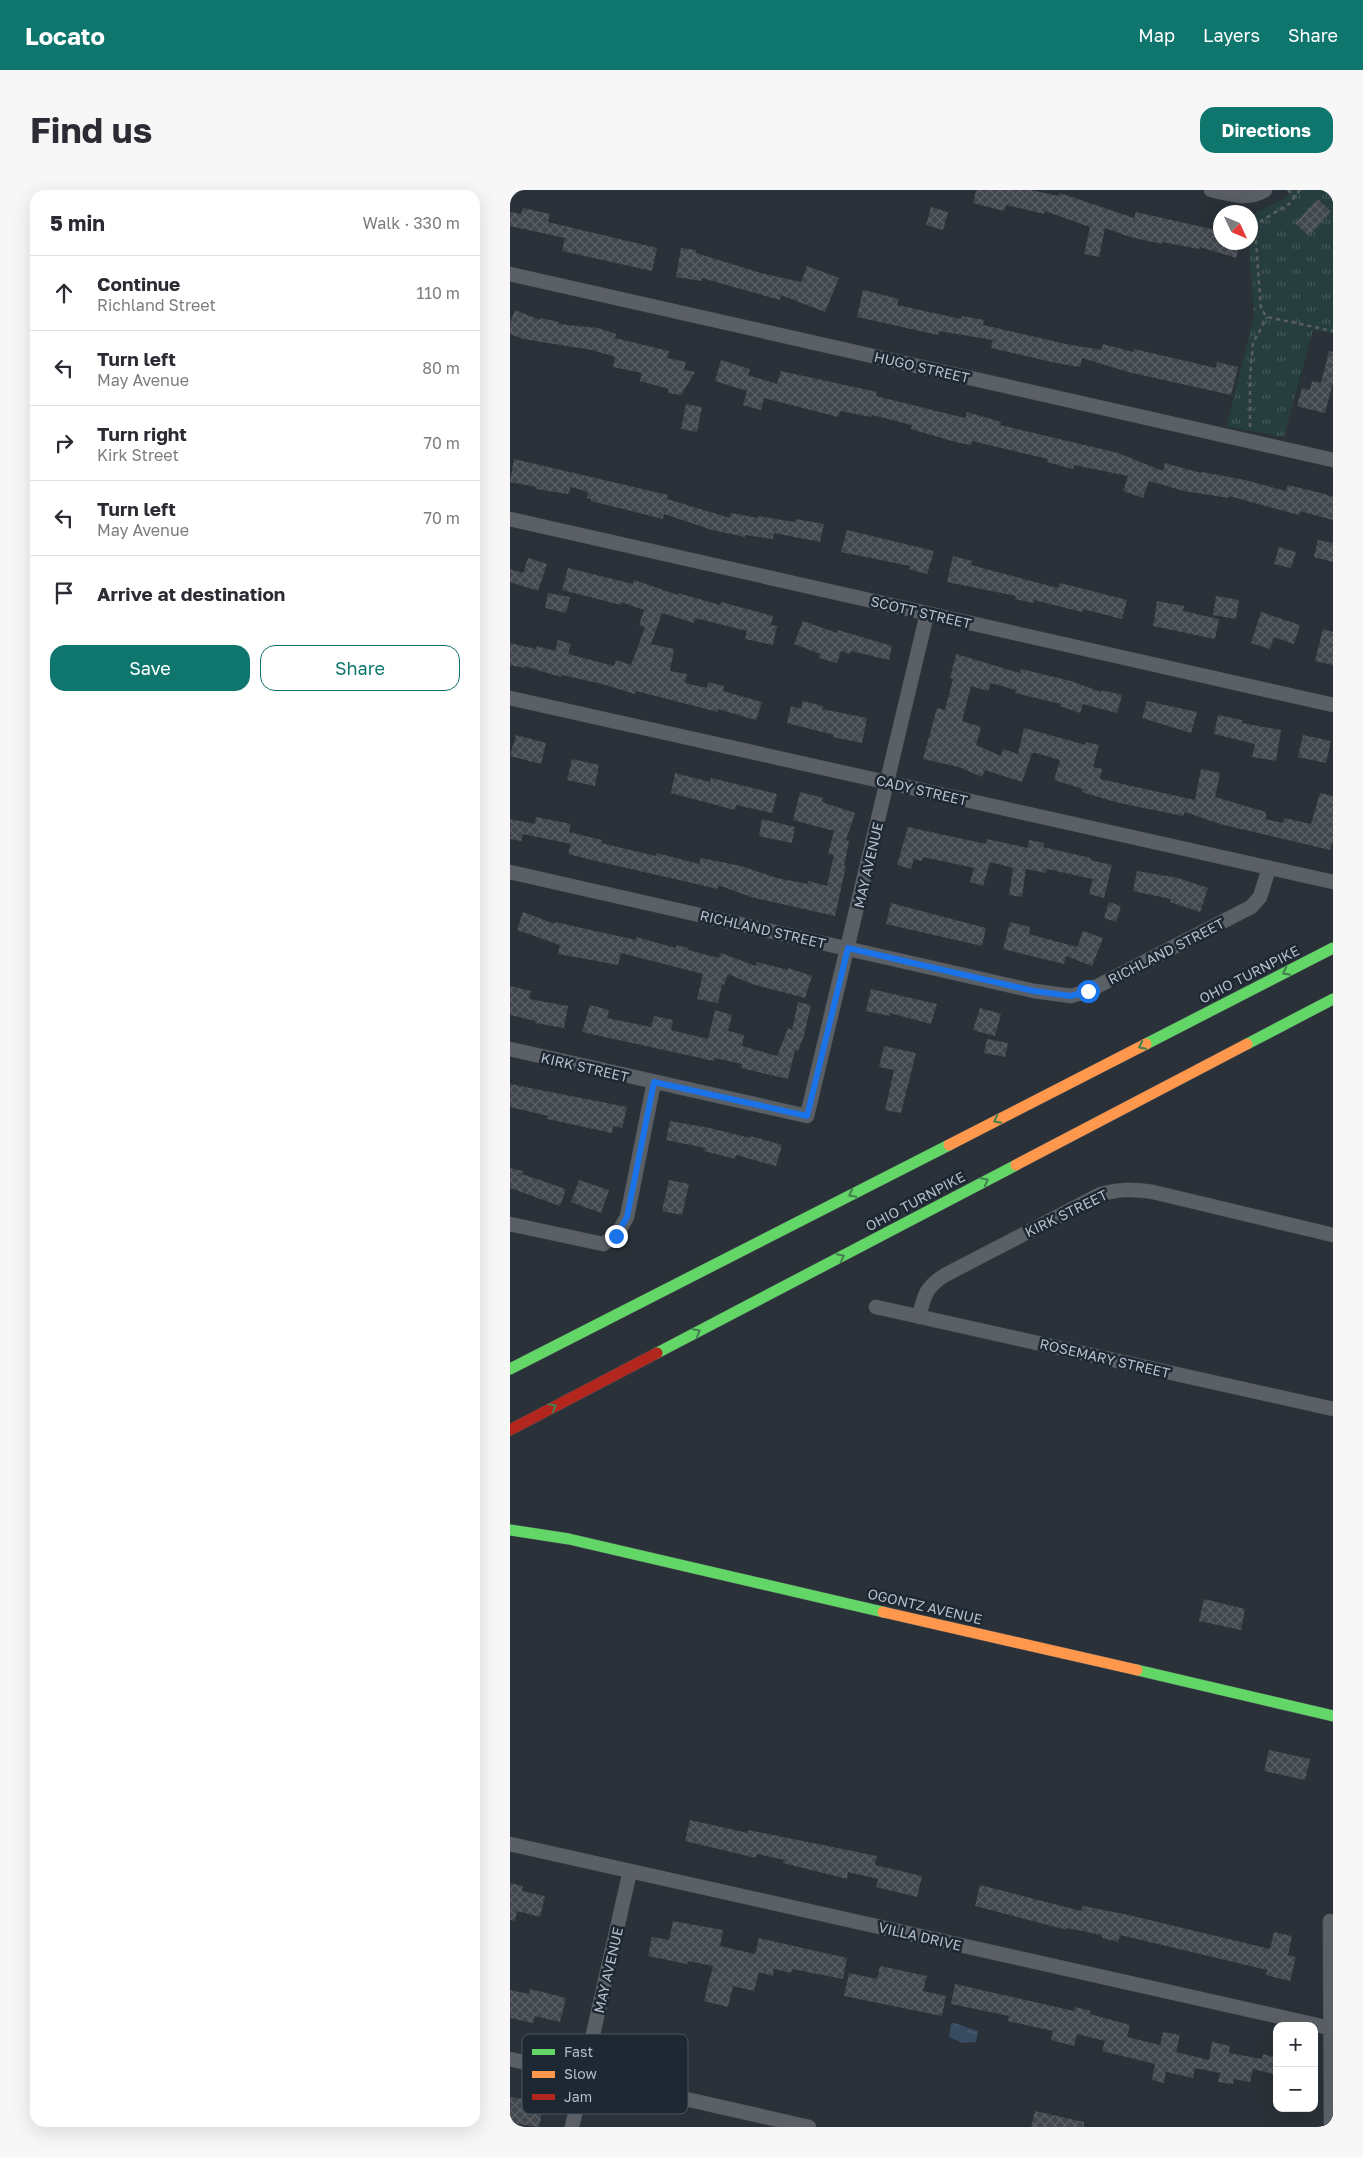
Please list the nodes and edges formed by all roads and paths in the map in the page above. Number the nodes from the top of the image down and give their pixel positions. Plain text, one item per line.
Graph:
1 (1211, 190) edge
2 (1288, 190) edge
3 (1300, 190) edge
4 (1262, 192) edge
5 (1295, 197) junction
6 (510, 274) edge
7 (1267, 317) junction
8 (1333, 332) edge
9 (1247, 440) junction
10 (1333, 460) edge
11 (510, 519) edge
12 (928, 614) junction
13 (510, 698) edge
14 (1333, 704) edge
15 (888, 782) junction
16 (1269, 868) junction
17 (510, 872) edge
18 (1333, 882) edge
19 (848, 948) junction
20 (1331, 949) edge
21 (1332, 999) edge
22 (510, 1049) edge
23 (654, 1082) junction
24 (807, 1116) joint
25 (510, 1224) edge
26 (1333, 1235) edge
27 (876, 1307) dead end
28 (919, 1317) junction
29 (510, 1369) edge
30 (1333, 1409) edge
31 (510, 1430) edge
32 (510, 1530) edge
33 (1333, 1716) edge
34 (510, 1844) edge
35 (630, 1871) junction
36 (1330, 1921) dead end
37 (1330, 2028) junction
38 (593, 2034) edge
39 (688, 2099) edge
40 (575, 2114) edge
41 (572, 2127) edge
42 (809, 2127) edge
43 (1331, 2127) edge

1 - 4 street
2 - 5 path
3 - 5 path
5 - 7 path
6 - 9 street, HUGO STREET
7 - 8 path
7 - 9 path
9 - 10 street, HUGO STREET
11 - 12 street, SCOTT STREET
12 - 14 street, SCOTT STREET
12 - 15 street, MAY AVENUE
13 - 15 street, CADY STREET
15 - 16 street, CADY STREET
15 - 19 street, MAY AVENUE
16 - 18 street, CADY STREET
16 - 19 street, RICHLAND STREET
17 - 19 street, RICHLAND STREET
19 - 24 street, MAY AVENUE
20 -> 29 main road, OHIO TURNPIKE
31 -> 21 main road, OHIO TURNPIKE
22 - 23 street, KIRK STREET
23 - 24 street, KIRK STREET
23 - 25 street
26 - 28 street, KIRK STREET
27 - 28 street, ROSEMARY STREET
28 - 30 street, ROSEMARY STREET
32 - 33 main road, OGONTZ AVENUE
34 - 35 street, VILLA DRIVE
35 - 37 street, VILLA DRIVE
35 - 38 street, MAY AVENUE
36 - 37 street
37 - 43 street
39 - 42 street
40 - 41 street, MAY AVENUE

